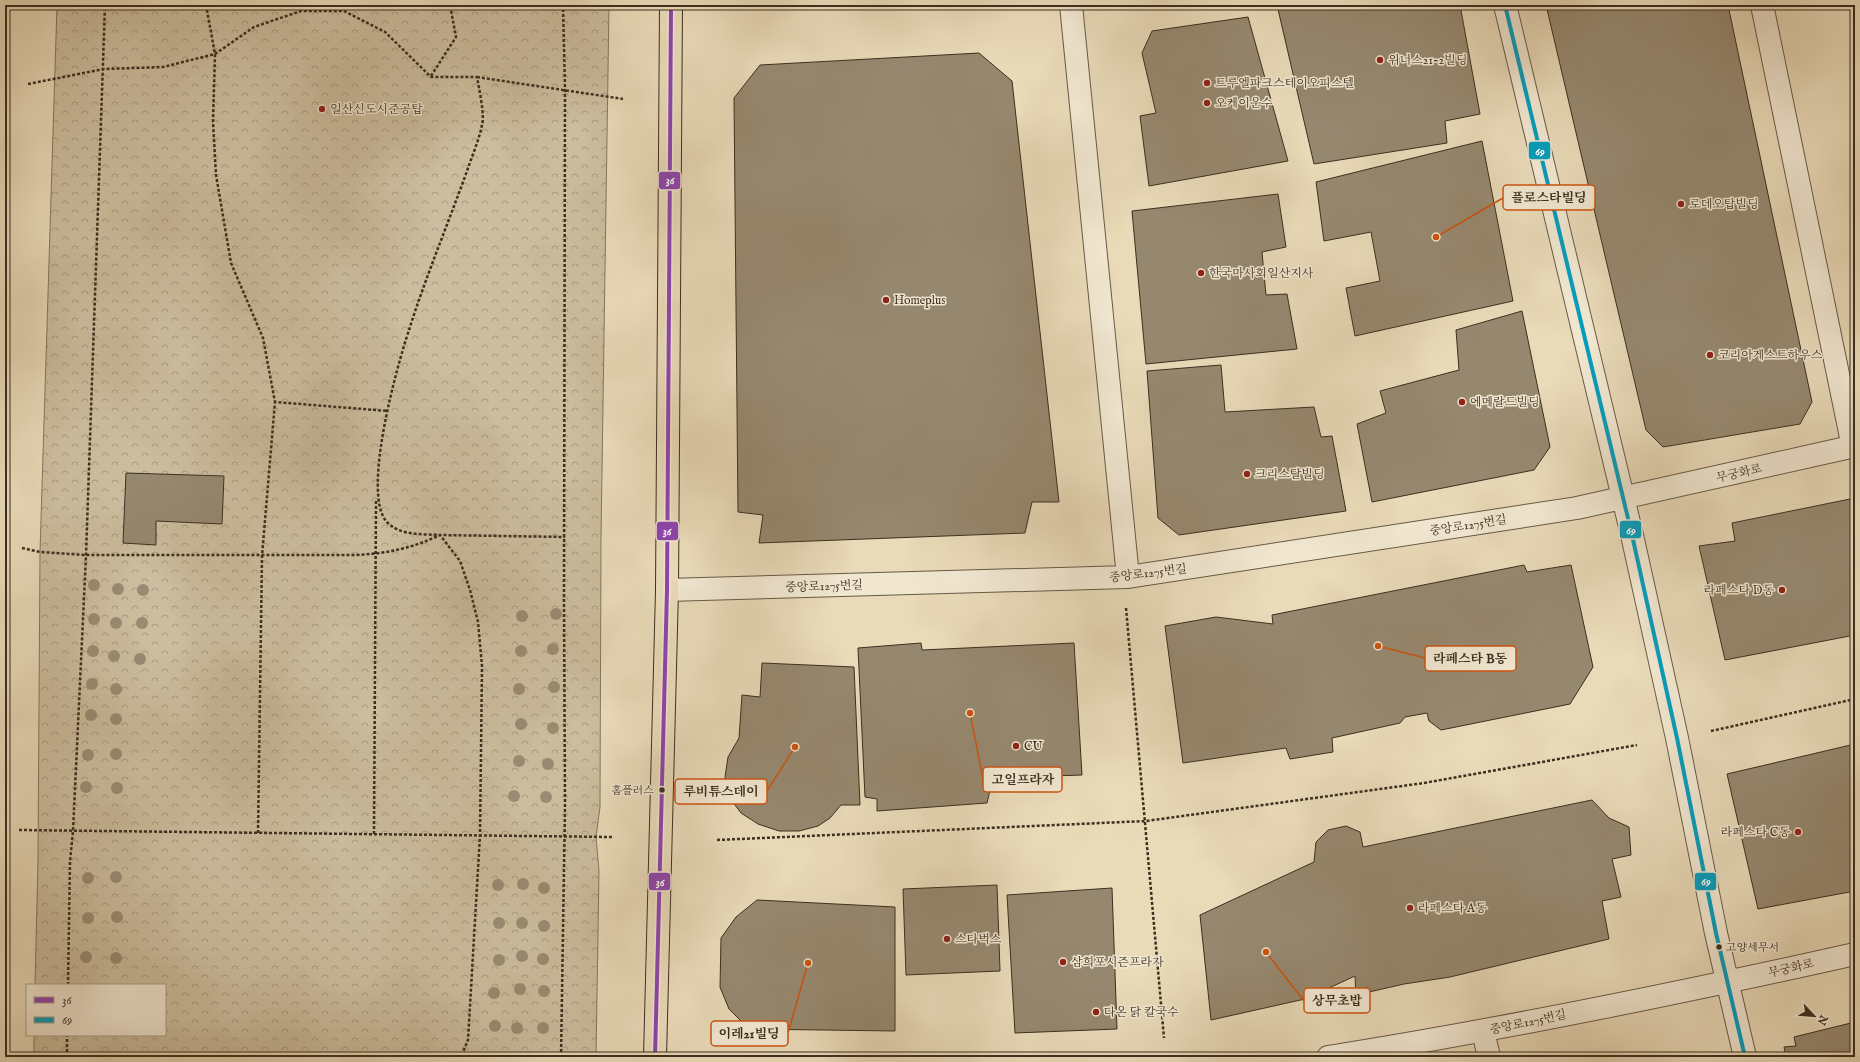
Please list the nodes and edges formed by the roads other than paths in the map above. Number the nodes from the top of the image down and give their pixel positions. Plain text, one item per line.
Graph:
1 (672, 5) edge
2 (1071, 5) edge
3 (1505, 5) edge
4 (1762, 5) edge
5 (1854, 447) edge
6 (1624, 499) junction
7 (1128, 577) junction
8 (667, 590) junction
9 (1855, 954) edge
10 (1728, 982) junction
11 (1483, 1031) junction
12 (655, 1057) edge
13 (1328, 1057) edge
14 (1489, 1057) edge
15 (1745, 1057) edge

1 - 8 main road
2 - 7 street
3 - 6 street
4 - 5 street
5 - 6 street, 무궁화로
6 - 7 street, 중앙로1275번길
6 - 10 street
7 - 8 street, 중앙로1275번길
8 - 12 main road
9 - 10 street, 무궁화로
10 - 11 street, 중앙로1275번길
10 - 15 street
11 - 13 street, 중앙로1275번길
11 - 14 street

